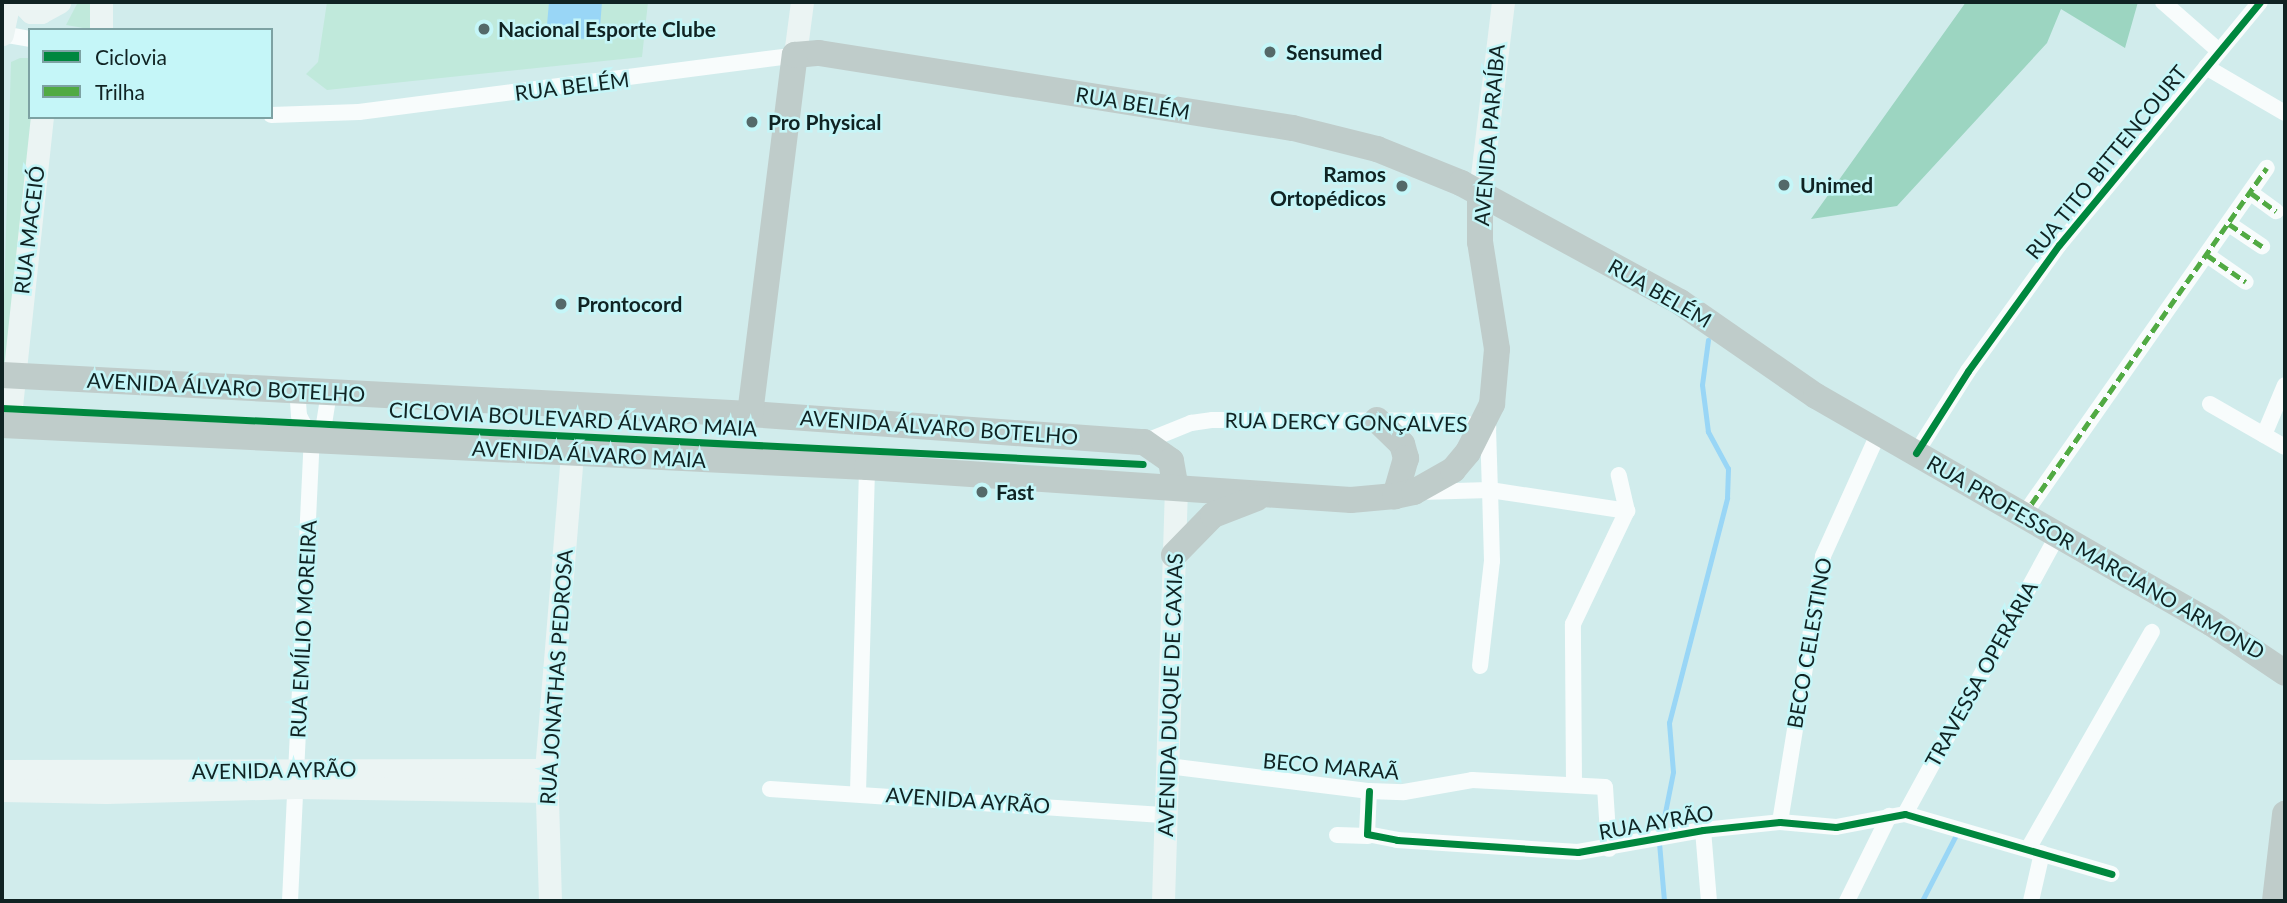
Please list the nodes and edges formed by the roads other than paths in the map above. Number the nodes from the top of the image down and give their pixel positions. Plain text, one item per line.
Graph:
1 (9, 2) edge
2 (21, 2) edge
3 (62, 2) edge
4 (102, 2) edge
5 (802, 2) edge
6 (1503, 2) edge
7 (2163, 2) edge
8 (2260, 2) edge
9 (55, 28) edge
10 (101, 28) edge
11 (2, 34) edge
12 (28, 39) edge
13 (2219, 51) junction
14 (795, 55) junction
15 (2206, 67) junction
16 (2285, 113) edge
17 (273, 115) edge
18 (42, 119) edge
19 (2267, 167) dead end
20 (1479, 192) junction
21 (2251, 193) junction
22 (2276, 211) dead end
23 (2229, 224) junction
24 (2262, 246) dead end
25 (2207, 256) junction
26 (2246, 282) dead end
27 (7, 376) edge
28 (2285, 385) edge
29 (297, 390) junction
30 (329, 392) junction
31 (2210, 404) dead end
32 (750, 414) junction
33 (1377, 420) junction
34 (5, 425) edge
35 (1879, 432) junction
36 (2264, 435) junction
37 (312, 440) junction
38 (1144, 442) junction
39 (2285, 447) edge
40 (572, 453) junction
41 (1916, 453) junction
42 (867, 467) junction
43 (1619, 475) dead end
44 (1176, 488) junction
45 (1490, 490) junction
46 (1405, 494) junction
47 (1266, 496) junction
48 (1627, 511) junction
49 (2024, 516) junction
50 (2058, 534) junction
51 (1174, 555) junction
52 (2152, 632) dead end
53 (1480, 666) dead end
54 (2283, 667) edge
55 (1168, 766) junction
56 (2, 771) edge
57 (296, 778) junction
58 (545, 781) junction
59 (106, 783) junction
60 (1574, 784) junction
61 (770, 789) dead end
62 (2, 790) edge
63 (1369, 791) junction
64 (858, 792) junction
65 (2285, 814) edge
66 (1166, 815) junction
67 (1897, 815) junction
68 (1780, 822) junction
69 (1703, 830) junction
70 (1337, 835) dead end
71 (1368, 836) junction
72 (1609, 849) junction
73 (2035, 851) junction
74 (2111, 874) dead end
75 (290, 901) edge
76 (550, 901) edge
77 (1163, 901) edge
78 (1709, 901) edge
79 (1847, 901) edge
80 (2031, 901) edge
81 (2275, 901) edge

1 - 11 street
2 - 3 street
3 - 9 street
4 - 10 street
5 - 14 street
6 - 20 street, AVENIDA PARAÍBA
7 - 13 street
8 - 13 street, RUA TITO BITTENCOURT
11 - 12 street
13 - 15 street, RUA TITO BITTENCOURT
14 - 17 street, RUA BELÉM
14 - 20 main road, RUA BELÉM
14 - 32 main road
15 - 16 street
15 - 41 street, RUA TITO BITTENCOURT
18 - 27 street, RUA MACEIÓ
19 - 21 street
20 - 35 main road, RUA BELÉM
20 - 46 main road, AVENIDA PARAÍBA
21 - 22 street
21 - 23 street
23 - 24 street
23 - 25 street
25 - 26 street
25 - 49 street
27 - 29 main road, AVENIDA ÁLVARO BOTELHO
27 - 34 street, RUA MACEIÓ
28 - 36 street
29 - 30 main road, AVENIDA ÁLVARO BOTELHO
29 - 37 street, RUA EMÍLIO MOREIRA
30 - 32 main road, AVENIDA ÁLVARO BOTELHO
30 - 37 street, RUA EMÍLIO MOREIRA
31 - 36 street
32 - 38 main road, AVENIDA ÁLVARO BOTELHO
33 - 38 street, RUA DERCY GONÇALVES
33 - 45 street, RUA DERCY GONÇALVES
33 - 46 main road
34 - 37 main road, AVENIDA ÁLVARO MAIA
35 - 41 main road, RUA BELÉM
35 - 68 street, BECO CELESTINO
36 - 39 street
37 - 40 main road, AVENIDA ÁLVARO MAIA
37 - 57 street, RUA EMÍLIO MOREIRA
38 - 44 main road
40 - 42 main road, AVENIDA ÁLVARO MAIA
40 - 58 street, RUA JONATHAS PEDROSA
41 - 49 main road, RUA PROFESSOR MARCIANO ARMOND
42 - 44 main road, AVENIDA ÁLVARO MAIA
42 - 64 street
43 - 48 street
44 - 47 main road
44 - 51 street, AVENIDA DUQUE DE CAXIAS
45 - 46 street
45 - 48 street
45 - 53 street
46 - 47 main road
47 - 51 main road
48 - 60 street
49 - 50 main road, RUA PROFESSOR MARCIANO ARMOND
50 - 54 main road, RUA PROFESSOR MARCIANO ARMOND
50 - 67 street, TRAVESSA OPERÁRIA
51 - 55 street, AVENIDA DUQUE DE CAXIAS
52 - 73 street
55 - 63 street, BECO MARAÃ
55 - 66 street, AVENIDA DUQUE DE CAXIAS
56 - 59 street, AVENIDA AYRÃO
57 - 58 street, AVENIDA AYRÃO
57 - 59 street, AVENIDA AYRÃO
57 - 75 street, RUA EMÍLIO MOREIRA
58 - 76 street, RUA JONATHAS PEDROSA
59 - 62 street, AVENIDA AYRÃO
60 - 63 street, BECO MARAÃ
60 - 72 street, BECO MARAÃ
61 - 64 street, AVENIDA AYRÃO
63 - 71 street
64 - 66 street, AVENIDA AYRÃO
65 - 81 main road
66 - 77 street, AVENIDA DUQUE DE CAXIAS
67 - 68 street, RUA AYRÃO
67 - 73 street, RUA AYRÃO
67 - 79 street, TRAVESSA OPERÁRIA
68 - 69 street, RUA AYRÃO
69 - 72 street, RUA AYRÃO
69 - 78 street
70 - 71 street, RUA AYRÃO
71 - 72 street, RUA AYRÃO
73 - 74 street, RUA AYRÃO
73 - 80 street

